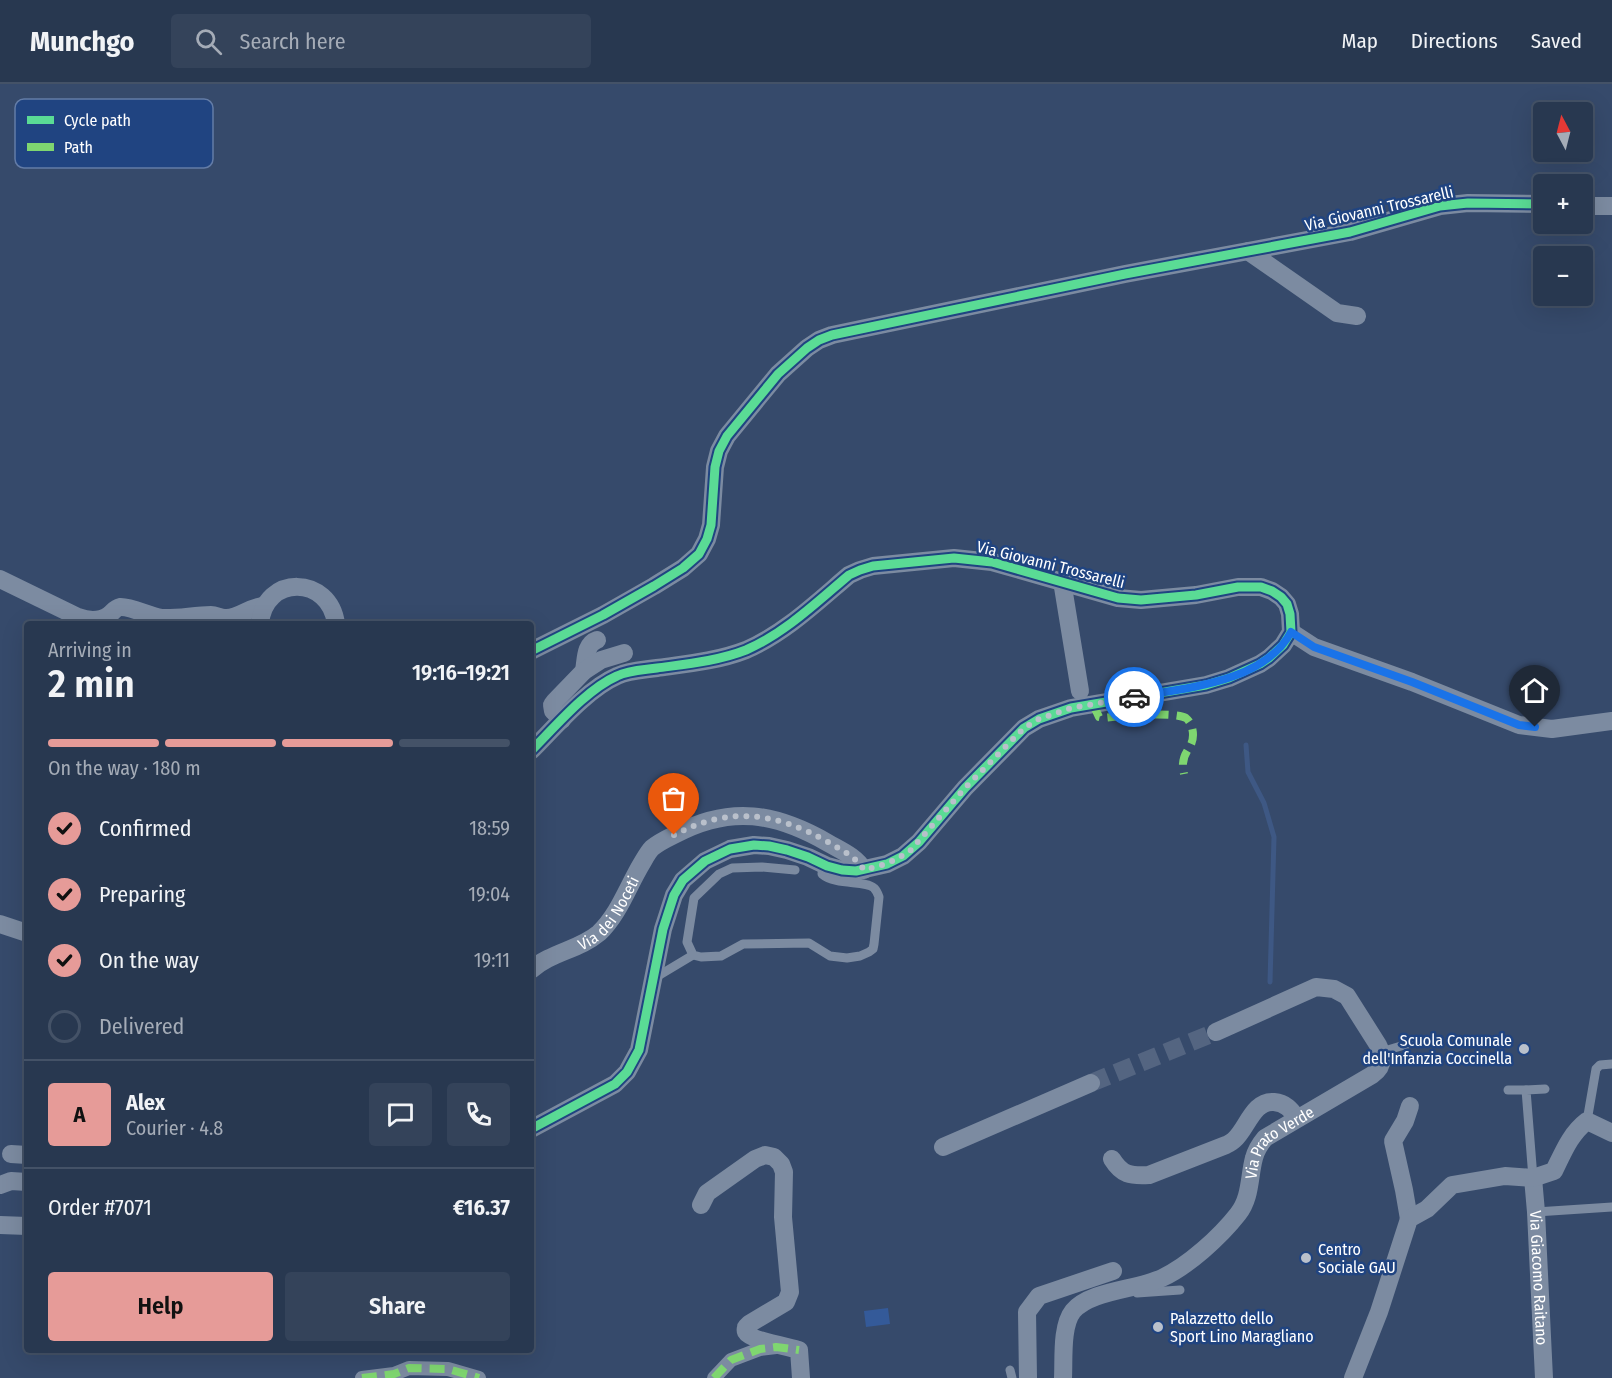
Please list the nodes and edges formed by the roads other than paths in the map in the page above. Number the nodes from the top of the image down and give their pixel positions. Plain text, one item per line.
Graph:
1 (1533, 204) edge
2 (1593, 206) edge
3 (1612, 206) edge
4 (1248, 251) junction
5 (1356, 316) dead end
6 (0, 579) edge
7 (1062, 581) junction
8 (262, 615) edge
9 (335, 621) edge
10 (1291, 632) junction
11 (597, 640) dead end
12 (534, 650) edge
13 (624, 653) dead end
14 (584, 671) junction
15 (1080, 691) dead end
16 (562, 720) junction
17 (1612, 721) edge
18 (534, 748) edge
19 (823, 864) junction
20 (795, 870) dead end
21 (864, 870) junction
22 (0, 924) edge
23 (24, 932) edge
24 (693, 955) junction
25 (534, 968) edge
26 (653, 979) junction
27 (1216, 1032) tunnel mouth
28 (1411, 1042) dead end
29 (1381, 1052) junction
30 (1612, 1064) edge
31 (1091, 1083) tunnel mouth
32 (1545, 1089) dead end
33 (1508, 1090) dead end
34 (1526, 1091) junction
35 (1410, 1106) dead end
36 (1297, 1118) junction
37 (1587, 1121) junction
38 (534, 1127) edge
39 (1612, 1132) edge
40 (943, 1147) dead end
41 (1112, 1159) dead end
42 (1533, 1178) junction
43 (24, 1182) edge
44 (0, 1185) edge
45 (701, 1205) dead end
46 (1612, 1207) edge
47 (1536, 1212) junction
48 (1409, 1219) junction
49 (0, 1225) edge
50 (24, 1226) edge
51 (1113, 1271) dead end
52 (1180, 1290) dead end
53 (1114, 1292) junction
54 (799, 1350) junction
55 (362, 1378) edge
56 (479, 1378) edge
57 (714, 1378) edge
58 (801, 1378) edge
59 (1028, 1378) edge
60 (1063, 1378) edge
61 (1353, 1378) edge
62 (1544, 1378) edge

1 - 4 street, Via Giovanni Trossarelli
2 - 3 street
4 - 5 street
4 - 12 street, Via Giovanni Trossarelli
6 - 8 street
7 - 10 street, Via Giovanni Trossarelli
7 - 15 street
7 - 16 street, Via Giovanni Trossarelli
8 - 9 street
10 - 17 street
10 - 21 street
11 - 14 street
13 - 14 street
14 - 16 street
16 - 18 street, Via Giovanni Trossarelli
19 - 21 street
19 - 24 lane
19 - 26 street
20 - 24 lane
21 - 25 street, Via dei Noceti
22 - 23 street
24 - 26 lane
26 - 38 street
27 - 29 street
28 - 29 lane
29 - 36 street, Via Prato Verde
30 - 37 lane
31 - 40 street
32 - 34 lane
33 - 34 lane
34 - 42 lane
35 - 48 street
36 - 41 street
36 - 53 street, Via Prato Verde
37 - 39 street
37 - 42 street
42 - 47 street, Via Giacomo Raitano
42 - 48 street
43 - 44 street
45 - 54 street
46 - 47 lane
47 - 62 street, Via Giacomo Raitano
48 - 61 street
49 - 50 street
51 - 59 street
52 - 53 lane
53 - 60 street, Via Prato Verde
54 - 57 street
54 - 58 street
55 - 56 street

